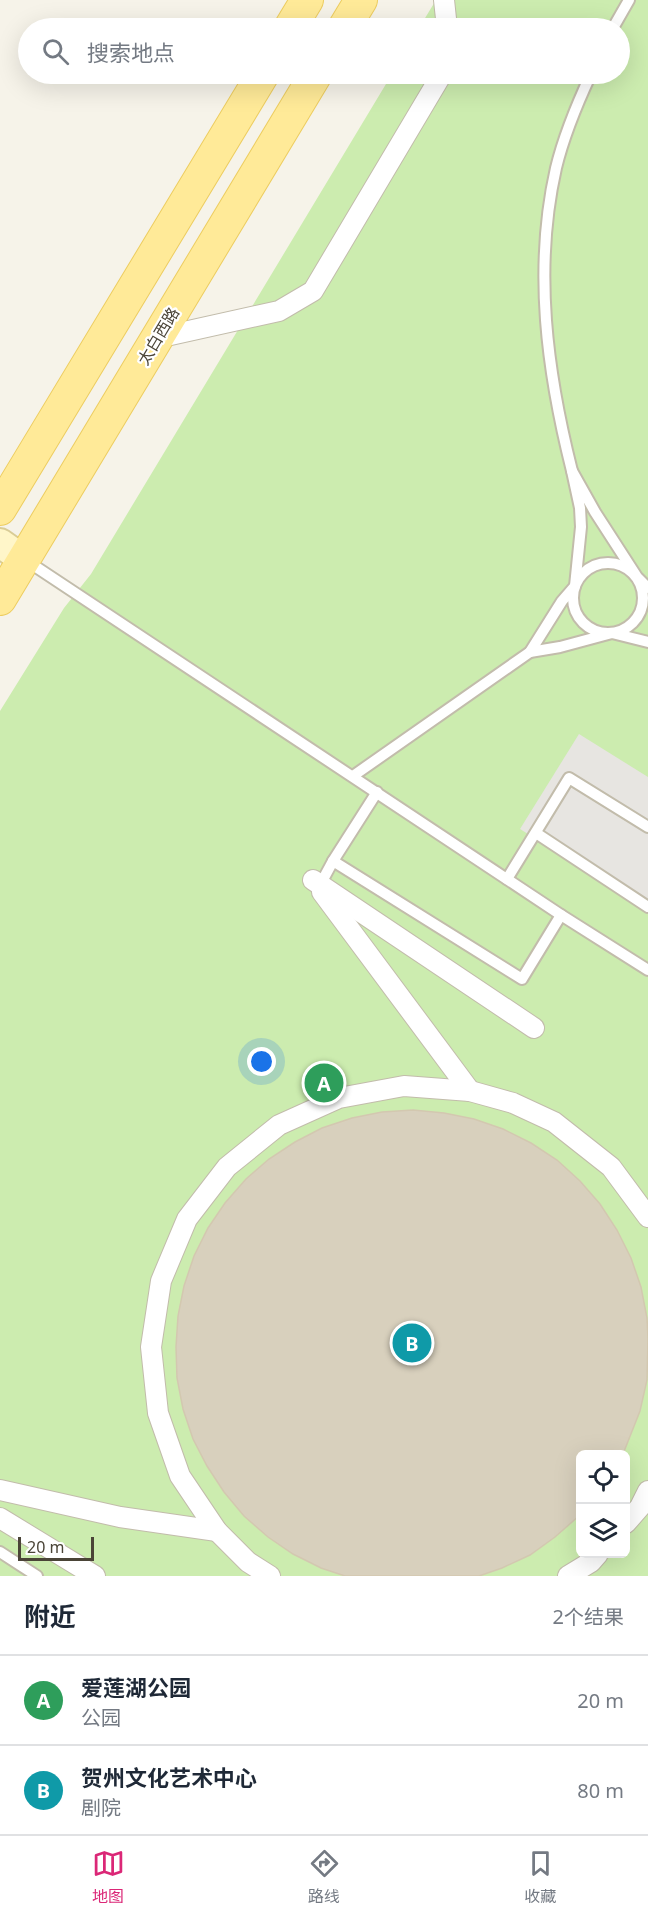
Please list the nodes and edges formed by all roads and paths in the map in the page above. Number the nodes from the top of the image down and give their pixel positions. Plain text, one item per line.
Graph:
1 (307, 0) edge
2 (361, 0) edge
3 (444, 0) edge
4 (629, 0) edge
5 (296, 18) edge
6 (350, 18) edge
7 (446, 18) edge
8 (619, 18) edge
9 (257, 84) edge
10 (310, 84) edge
11 (436, 84) edge
12 (586, 84) edge
13 (157, 338) junction
14 (572, 471) junction
15 (0, 509) edge
16 (12, 551) edge
17 (637, 577) junction
18 (575, 586) junction
19 (648, 588) edge
20 (0, 599) edge
21 (612, 633) junction
22 (648, 642) edge
23 (530, 652) junction
24 (353, 776) junction
25 (377, 792) junction
26 (648, 827) edge
27 (536, 833) junction
28 (333, 861) junction
29 (507, 879) junction
30 (320, 885) junction
31 (648, 907) edge
32 (561, 915) junction
33 (648, 970) edge
34 (534, 1028) dead end
35 (470, 1091) junction
36 (648, 1218) edge
37 (0, 1490) edge
38 (648, 1491) edge
39 (0, 1518) edge
40 (630, 1518) edge
41 (217, 1532) junction
42 (0, 1552) edge
43 (594, 1558) edge
44 (37, 1576) edge
45 (95, 1576) edge
46 (270, 1576) edge
47 (568, 1576) edge

1 - 5 main road
2 - 6 main road
3 - 7 street
4 - 8 lane
9 - 15 main road
10 - 13 main road, 太白西路
11 - 13 street
12 - 14 lane
13 - 16 main road, 太白西路
14 - 17 lane
14 - 18 lane
16 - 20 main road, 太白西路
16 - 24 lane
17 - 18 lane
17 - 19 lane
17 - 21 lane
18 - 21 lane
18 - 23 lane
21 - 22 lane
21 - 23 lane
23 - 24 lane
24 - 25 lane
25 - 28 lane
25 - 29 lane
26 - 27 lane
27 - 29 lane
27 - 31 lane
28 - 30 lane
28 - 32 lane
29 - 32 lane
30 - 34 street
30 - 35 street
32 - 33 lane
35 - 36 street
35 - 41 street
37 - 41 street
38 - 40 street
39 - 45 street
41 - 46 street
42 - 44 lane
43 - 47 street

